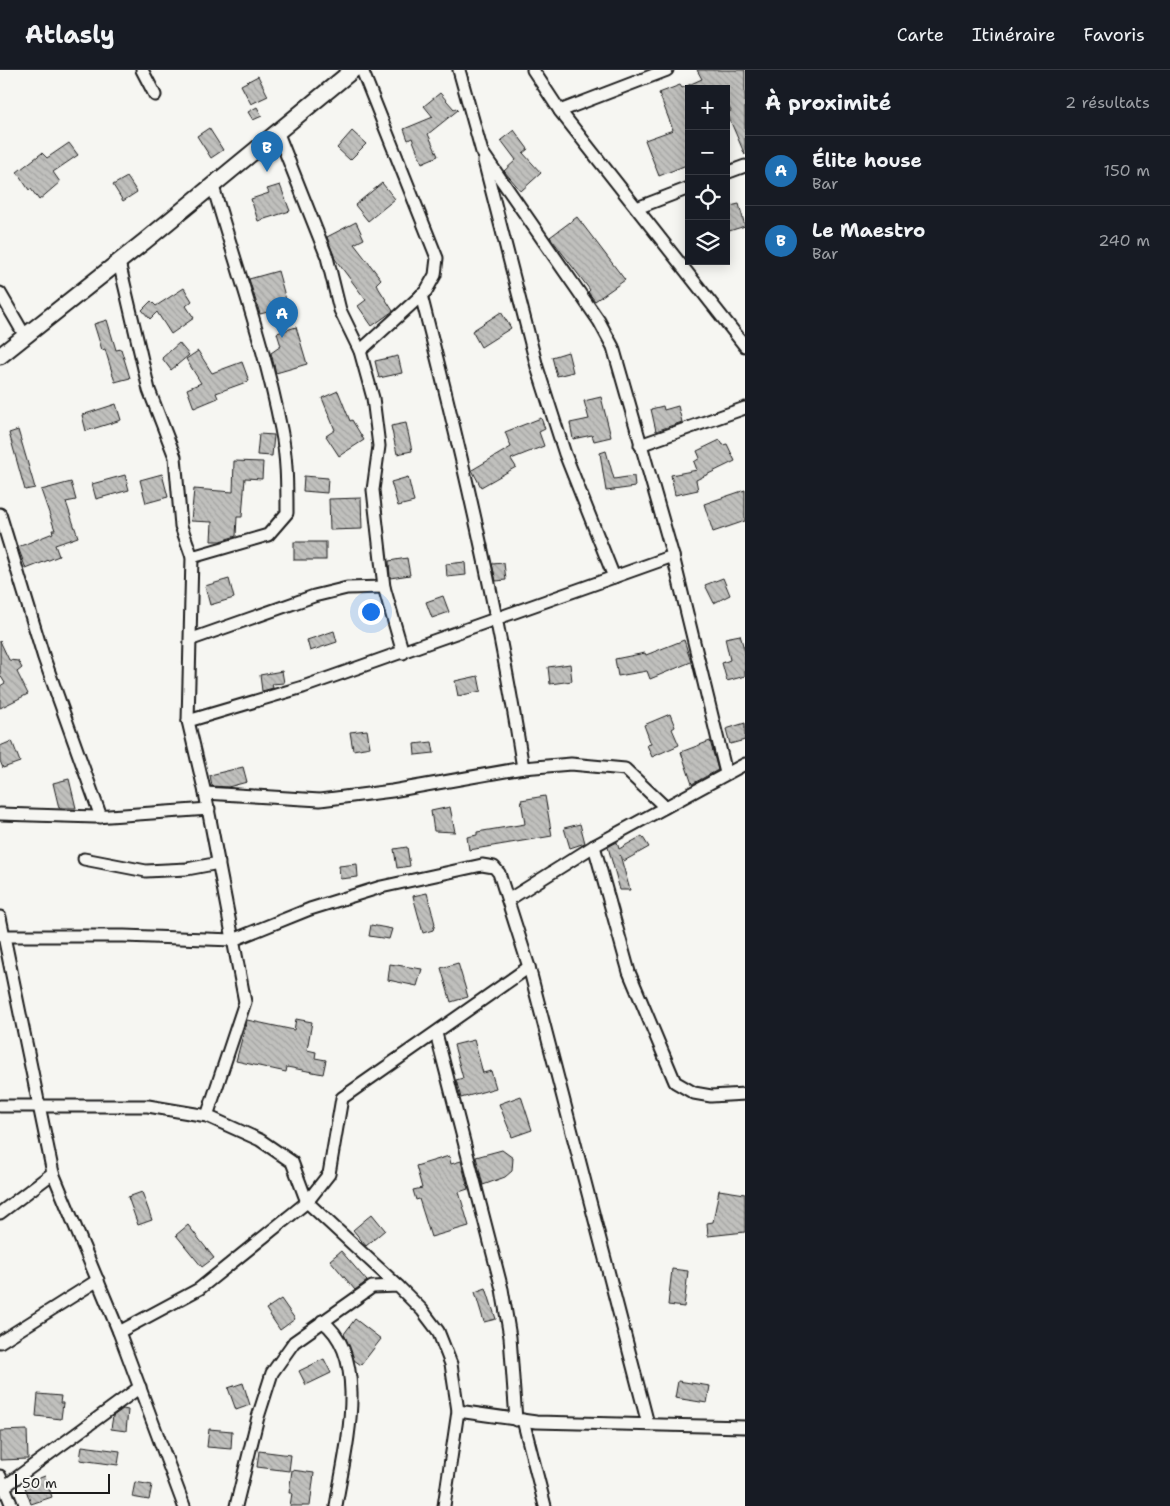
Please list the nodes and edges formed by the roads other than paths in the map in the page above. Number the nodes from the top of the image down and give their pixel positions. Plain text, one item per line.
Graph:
1 (142, 70) edge
2 (353, 70) edge
3 (362, 70) edge
4 (459, 70) edge
5 (533, 70) edge
6 (667, 70) edge
7 (155, 95) dead end
8 (560, 111) junction
9 (277, 131) junction
10 (482, 152) junction
11 (745, 166) edge
12 (730, 172) edge
13 (213, 186) junction
14 (685, 190) edge
15 (636, 208) junction
16 (119, 262) junction
17 (0, 293) edge
18 (420, 296) junction
19 (24, 336) junction
20 (745, 346) edge
21 (360, 351) junction
22 (0, 356) edge
23 (745, 408) edge
24 (640, 445) junction
25 (0, 514) edge
26 (673, 556) junction
27 (192, 557) junction
28 (614, 577) junction
29 (384, 587) junction
30 (496, 619) junction
31 (192, 640) junction
32 (403, 653) junction
33 (188, 721) junction
34 (745, 764) edge
35 (523, 768) junction
36 (726, 773) junction
37 (205, 793) junction
38 (665, 807) junction
39 (208, 809) junction
40 (0, 814) edge
41 (101, 817) junction
42 (594, 846) junction
43 (84, 859) dead end
44 (219, 863) junction
45 (508, 900) junction
46 (1, 926) edge
47 (233, 940) junction
48 (529, 967) junction
49 (436, 1033) junction
50 (745, 1094) edge
51 (0, 1106) edge
52 (39, 1108) junction
53 (207, 1116) junction
54 (53, 1173) junction
55 (307, 1202) junction
56 (0, 1212) edge
57 (98, 1280) junction
58 (398, 1286) junction
59 (322, 1321) junction
60 (120, 1332) junction
61 (0, 1342) edge
62 (140, 1387) junction
63 (458, 1411) junction
64 (519, 1420) junction
65 (648, 1424) junction
66 (745, 1427) edge
67 (2, 1481) edge
68 (12, 1506) edge
69 (184, 1506) edge
70 (236, 1506) edge
71 (336, 1506) edge
72 (444, 1506) edge
73 (545, 1506) edge

1 - 7 street
2 - 9 main road
3 - 18 street
4 - 10 street
5 - 8 street
6 - 8 street
8 - 15 street
9 - 13 main road
9 - 21 street
10 - 24 street
10 - 28 street
11 - 12 street
13 - 16 main road
13 - 27 street
14 - 15 street
15 - 20 street
16 - 19 main road
16 - 27 street
17 - 19 street
18 - 21 street
18 - 30 street
19 - 22 main road
21 - 29 street
23 - 24 street
24 - 26 street
25 - 41 street
26 - 28 street
26 - 36 street
27 - 31 street
28 - 30 street
29 - 31 street
29 - 32 street
30 - 32 street
30 - 35 street
31 - 33 street
32 - 33 street
33 - 37 street
34 - 36 street
35 - 37 street
35 - 38 street
36 - 38 street
37 - 39 street
38 - 42 street
39 - 41 street
39 - 44 street
40 - 41 street
42 - 45 street
42 - 50 street
43 - 44 street
44 - 47 street
45 - 47 street
45 - 48 street
46 - 47 street
46 - 52 street
47 - 53 street
48 - 49 street
48 - 65 street
49 - 55 street
49 - 64 street
51 - 52 street
52 - 53 street
52 - 54 street
53 - 55 street
54 - 56 street
54 - 57 street
55 - 58 street
55 - 60 street
57 - 60 street
57 - 61 street
58 - 59 street
58 - 63 street
59 - 70 street
59 - 71 street
60 - 62 street
62 - 67 street
62 - 69 street
63 - 64 street
63 - 72 street
64 - 65 street
64 - 73 street
65 - 66 street
67 - 68 street

